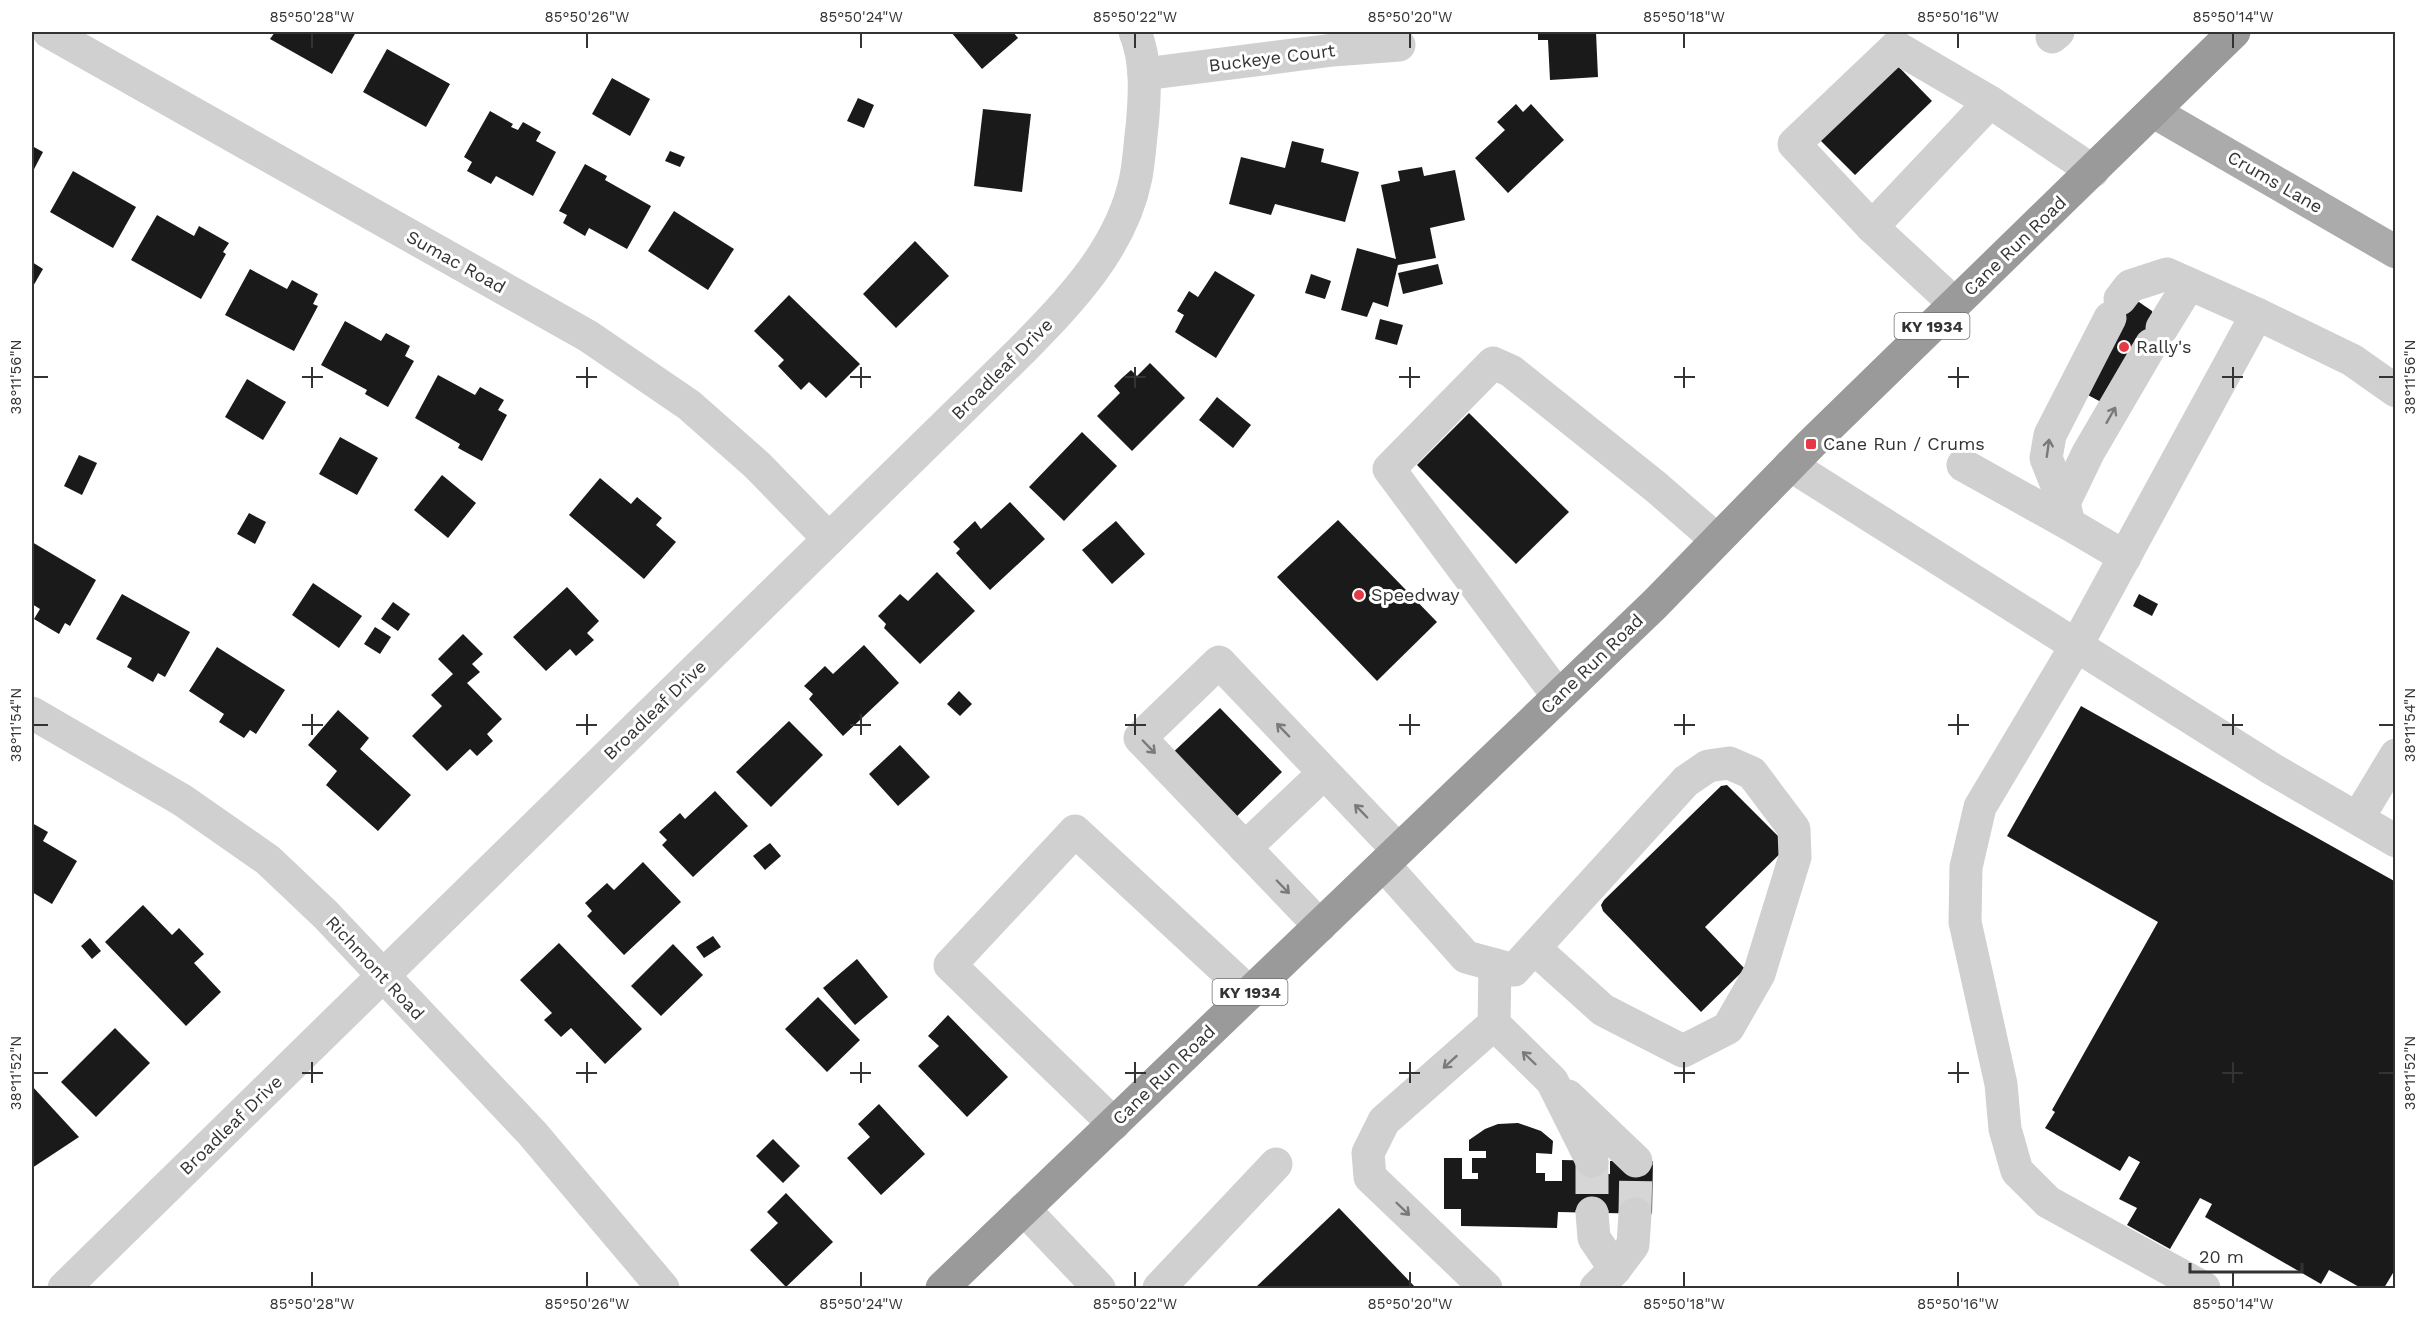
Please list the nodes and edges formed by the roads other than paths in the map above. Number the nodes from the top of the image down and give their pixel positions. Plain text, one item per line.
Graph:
1 (49, 32) edge
2 (1135, 32) edge
3 (2225, 34) edge
4 (1399, 45) dead end
5 (1144, 74) junction
6 (1990, 102) junction
7 (2154, 112) junction
8 (2093, 171) junction
9 (1872, 227) junction
10 (2396, 252) edge
11 (2189, 284) junction
12 (1955, 304) junction
13 (2257, 314) junction
14 (2396, 391) edge
15 (1790, 465) junction
16 (1963, 465) dead end
17 (2066, 514) junction
18 (829, 538) junction
19 (1717, 540) junction
20 (2125, 557) junction
21 (2076, 646) junction
22 (1558, 696) junction
23 (32, 713) edge
24 (2396, 755) edge
25 (1324, 773) junction
26 (2358, 818) junction
27 (2396, 841) edge
28 (1245, 848) junction
29 (1391, 857) junction
30 (1320, 926) junction
31 (1534, 948) junction
32 (1495, 965) junction
33 (383, 977) junction
34 (1250, 993) junction
35 (1494, 1024) junction
36 (1552, 1081) junction
37 (1114, 1124) junction
38 (1592, 1161) tunnel mouth
39 (1636, 1161) dead end
40 (1276, 1164) dead end
41 (1024, 1209) junction
42 (1592, 1213) tunnel mouth
43 (1635, 1214) tunnel mouth
44 (1606, 1279) edge
45 (1170, 1284) edge
46 (64, 1288) edge
47 (663, 1288) edge
48 (942, 1288) edge
49 (1099, 1288) edge
50 (1486, 1288) edge
51 (2204, 1288) edge

1 - 18 street, Sumac Road
2 - 5 street, Broadleaf Drive
3 - 7 highway, Cane Run Road / KY 1934
4 - 5 street, Buckeye Court
5 - 18 street, Broadleaf Drive
6 - 8 street
6 - 9 street
6 - 9 street
7 - 8 highway, Cane Run Road / KY 1934
7 - 10 main road, Crums Lane
8 - 12 highway, Cane Run Road / KY 1934
9 - 12 street
11 - 13 street
17 -> 11 street
17 -> 11 street
12 - 15 highway, Cane Run Road / KY 1934
13 - 14 street
13 - 20 street
15 - 19 highway, Cane Run Road / KY 1934
15 - 21 street
16 - 17 street
17 - 20 street
18 - 33 street, Broadleaf Drive
19 - 22 highway, Cane Run Road / KY 1934
19 - 22 street
20 - 21 street
21 - 26 street
21 - 51 street
22 - 29 highway, Cane Run Road / KY 1934
23 - 33 street, Richmont Road
24 - 26 street
25 - 28 street
25 -> 28 street
29 -> 25 street
26 - 27 street
28 -> 30 street
29 - 30 highway, Cane Run Road / KY 1934
29 - 32 street
30 - 34 highway, Cane Run Road / KY 1934
31 - 31 street
31 - 32 street
32 - 35 street
33 - 46 street, Broadleaf Drive
33 - 47 street, Richmont Road
34 - 37 highway, Cane Run Road / KY 1934
34 - 37 street
36 -> 35 street
35 -> 50 street
36 - 38 street
36 - 39 street
37 - 41 highway, Cane Run Road / KY 1934
40 - 45 street
41 - 48 highway, Cane Run Road / KY 1934
41 - 49 street
42 - 44 street
43 - 44 street

